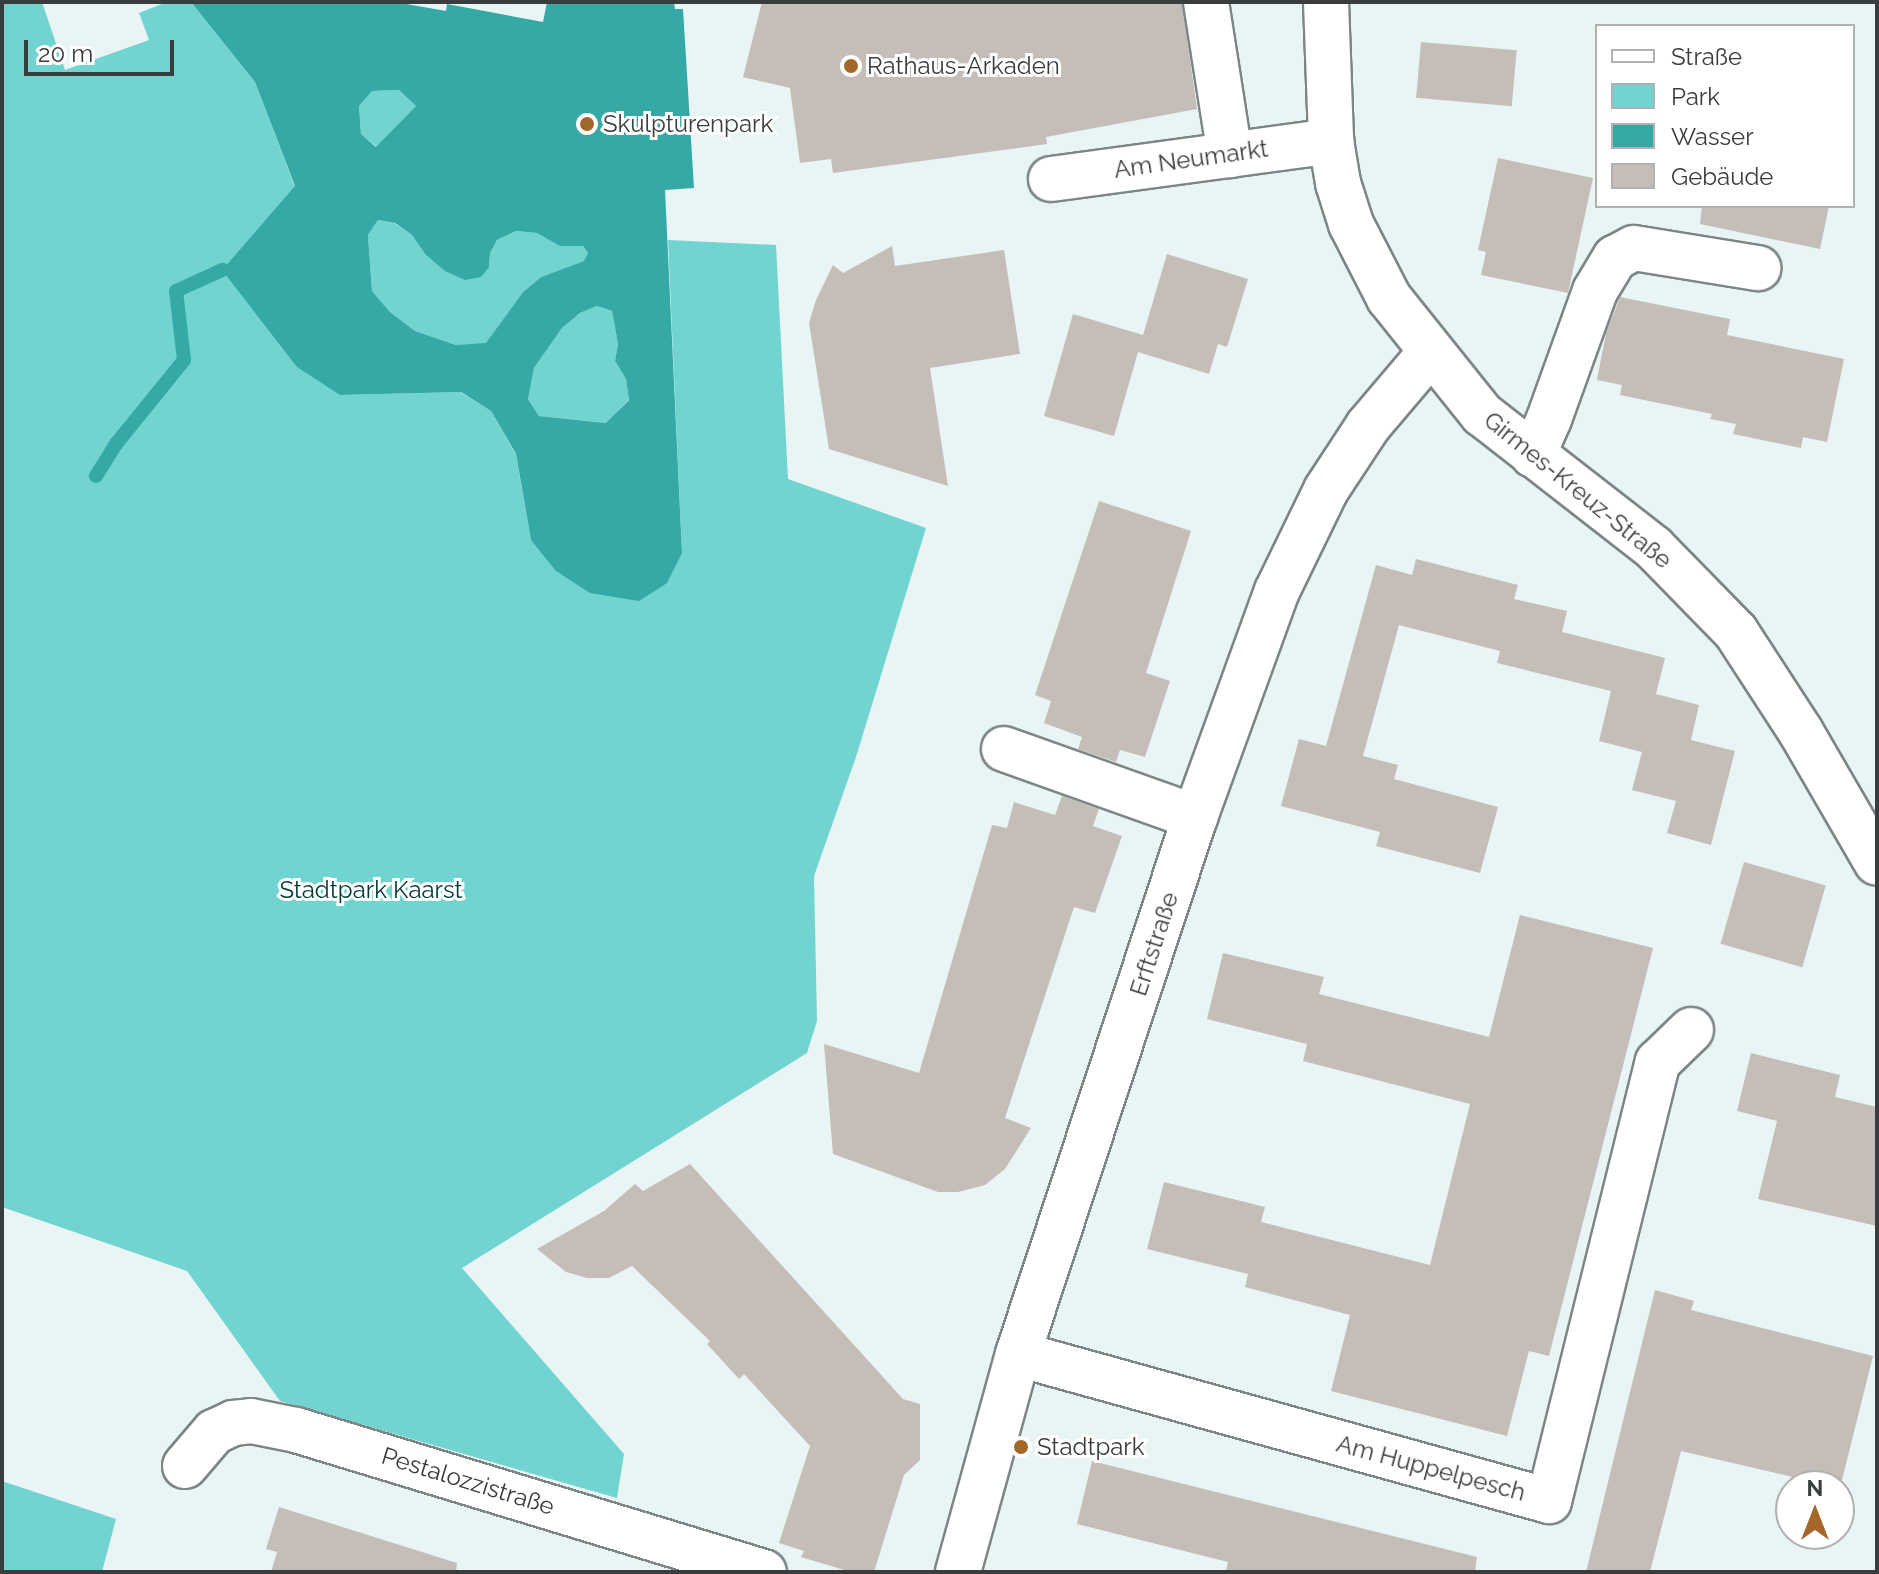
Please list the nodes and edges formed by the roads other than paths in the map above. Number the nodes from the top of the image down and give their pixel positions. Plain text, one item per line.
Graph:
1 (1206, 2) edge
2 (1326, 2) edge
3 (1331, 141) junction
4 (1230, 155) junction
5 (1051, 179) dead end
6 (1758, 268) dead end
7 (1430, 353) junction
8 (1533, 455) junction
9 (1004, 749) dead end
10 (1195, 817) junction
11 (1877, 863) edge
12 (1691, 1030) dead end
13 (1018, 1354) junction
14 (185, 1466) dead end
15 (764, 1572) edge
16 (958, 1572) edge

1 - 4 street
2 - 3 street, Girmes-Kreuz-Straße
3 - 4 street, Am Neumarkt
3 - 7 street, Girmes-Kreuz-Straße
4 - 5 street, Am Neumarkt
6 - 8 street
7 - 8 street, Girmes-Kreuz-Straße
7 - 10 street, Erftstraße
8 - 11 street, Girmes-Kreuz-Straße
9 - 10 street
10 - 13 street, Erftstraße
12 - 13 street, Am Huppelpesch
13 - 16 street, Erftstraße
14 - 15 street, Pestalozzistraße

